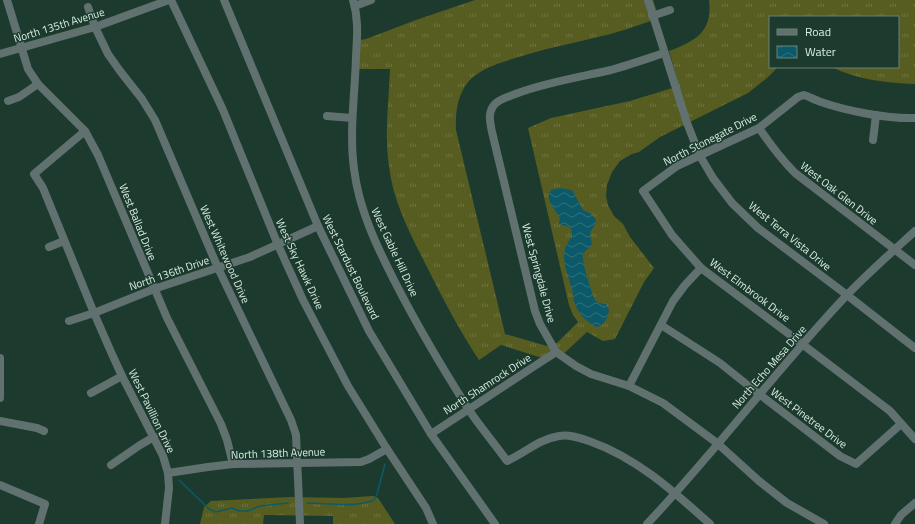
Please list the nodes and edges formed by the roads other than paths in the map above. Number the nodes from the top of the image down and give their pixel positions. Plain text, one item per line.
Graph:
1 (7, 0) edge
2 (170, 0) edge
3 (224, 0) edge
4 (371, 0) edge
5 (648, 0) edge
6 (354, 3) edge
7 (88, 7) dead end
8 (670, 10) dead end
9 (652, 16) junction
10 (95, 27) junction
11 (22, 48) junction
12 (664, 53) junction
13 (0, 54) edge
14 (38, 84) junction
15 (8, 101) dead end
16 (876, 115) junction
17 (327, 116) dead end
18 (352, 118) junction
19 (915, 118) edge
20 (759, 128) junction
21 (84, 131) junction
22 (873, 140) dead end
23 (700, 156) junction
24 (643, 190) joint
25 (318, 226) junction
26 (915, 231) edge
27 (64, 241) junction
28 (278, 245) junction
29 (49, 247) dead end
30 (895, 250) junction
31 (915, 265) edge
32 (218, 268) junction
33 (702, 268) junction
34 (154, 289) junction
35 (847, 295) junction
36 (94, 313) junction
37 (69, 321) dead end
38 (661, 325) junction
39 (803, 344) junction
40 (915, 348) edge
41 (556, 352) junction
42 (0, 358) edge
43 (122, 376) junction
44 (628, 386) junction
45 (91, 393) dead end
46 (760, 394) junction
47 (0, 398) edge
48 (469, 409) junction
49 (0, 421) edge
50 (902, 424) junction
51 (44, 431) dead end
52 (431, 434) junction
53 (154, 437) junction
54 (915, 439) edge
55 (717, 443) junction
56 (387, 449) junction
57 (297, 463) junction
58 (233, 464) junction
59 (110, 465) dead end
60 (168, 473) junction
61 (0, 485) edge
62 (676, 493) junction
63 (915, 503) edge
64 (39, 524) edge
65 (165, 524) edge
66 (300, 524) edge
67 (433, 524) edge
68 (495, 524) edge
69 (646, 524) edge
70 (710, 524) edge
71 (824, 524) edge
72 (895, 524) edge

1 - 11 street, West Ballad Drive
2 - 10 street, North 135th Avenue
2 - 28 street, West Sky Hawk Drive
3 - 25 street, West Stardust Boulevard
4 - 6 street
5 - 9 street, West Terra Vista Drive
6 - 18 street, West Gable Hill Drive
7 - 10 street, West Whitewood Drive
8 - 9 street
9 - 12 street, West Terra Vista Drive
10 - 11 street, North 135th Avenue
10 - 32 street, West Whitewood Drive
11 - 13 street, North 135th Avenue
11 - 14 street, West Ballad Drive
12 - 23 street, West Terra Vista Drive
12 - 41 street, West Springdale Drive
14 - 15 street
14 - 21 street, West Ballad Drive
16 - 19 street, North Stonegate Drive
16 - 20 street, North Stonegate Drive
16 - 22 street
17 - 18 street
18 - 48 street, West Gable Hill Drive
20 - 23 street, North Stonegate Drive
20 - 30 street, West Oak Glen Drive
21 - 27 street, West Pavillion Drive
21 - 34 street, West Ballad Drive
23 - 24 street, North Stonegate Drive
23 - 35 street, West Terra Vista Drive
24 - 33 street, West Elmbrook Drive
25 - 28 street, North 136th Drive
25 - 52 street, West Stardust Boulevard
26 - 30 street, North Echo Mesa Drive
27 - 29 street
27 - 36 street, West Pavillion Drive
28 - 32 street, North 136th Drive
28 - 56 street, West Sky Hawk Drive
30 - 31 street, West Oak Glen Drive
30 - 35 street, North Echo Mesa Drive
32 - 34 street, North 136th Drive
32 - 57 street, West Whitewood Drive
33 - 38 street
33 - 39 street, West Elmbrook Drive
34 - 36 street, North 136th Drive
34 - 58 street, West Ballad Drive
35 - 39 street, North Echo Mesa Drive
35 - 40 street, West Terra Vista Drive
36 - 37 street
36 - 43 street, West Pavillion Drive
38 - 44 street
38 - 46 street, West Pinetree Drive
39 - 46 street, North Echo Mesa Drive
39 - 50 street, West Elmbrook Drive
41 - 44 street, West Springdale Drive
41 - 48 street, North Shamrock Drive
42 - 47 street
43 - 45 street
43 - 53 street, West Pavillion Drive
44 - 55 street, West Springdale Drive
46 - 50 street, West Pinetree Drive
46 - 55 street, North Echo Mesa Drive
48 - 52 street, North Shamrock Drive
48 - 62 street, West Gable Hill Drive
49 - 51 street
50 - 54 street, West Elmbrook Drive
52 - 68 street, West Stardust Boulevard
53 - 59 street
53 - 60 street, West Pavillion Drive
55 - 62 street, North Echo Mesa Drive
55 - 71 street, West Springdale Drive
56 - 57 street, North 138th Avenue
56 - 67 street, West Sky Hawk Drive
57 - 58 street, North 138th Avenue
57 - 66 street, West Whitewood Drive
58 - 60 street, North 138th Avenue
60 - 65 street, West Pavillion Drive
61 - 64 street
62 - 69 street, North Echo Mesa Drive
62 - 70 street
63 - 72 street

